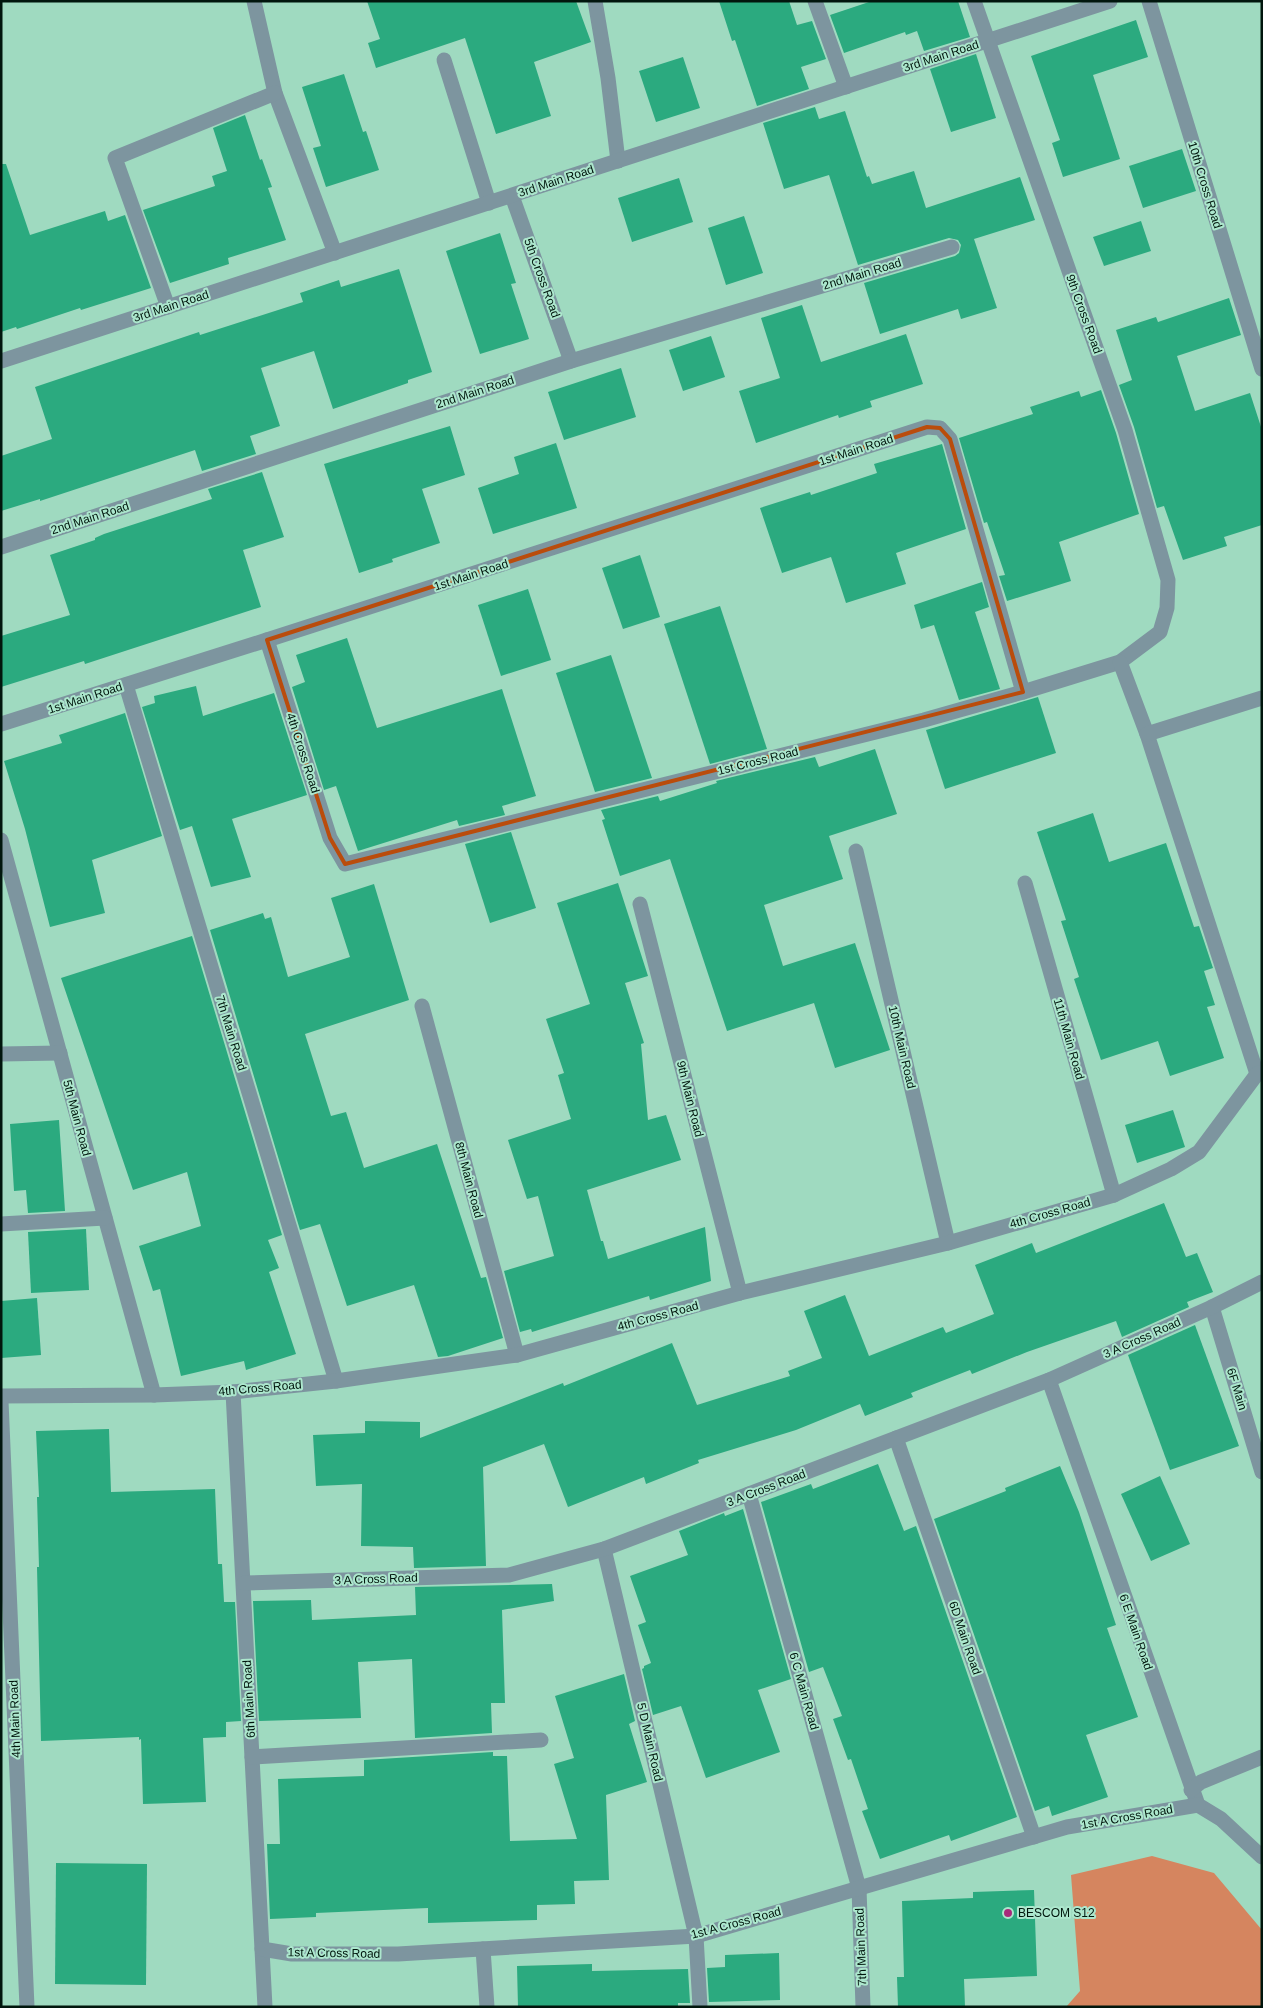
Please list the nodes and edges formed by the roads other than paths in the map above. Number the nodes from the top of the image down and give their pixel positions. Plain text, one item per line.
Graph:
1 (254, 1) edge
2 (594, 1) edge
3 (815, 1) edge
4 (974, 1) edge
5 (1110, 1) edge
6 (1149, 1) edge
7 (987, 42) junction
8 (444, 60) dead end
9 (846, 87) junction
10 (277, 98) junction
11 (618, 161) junction
12 (512, 196) junction
13 (488, 203) junction
14 (952, 247) dead end
15 (336, 253) junction
16 (168, 307) junction
17 (571, 361) junction
18 (1, 362) edge
19 (1262, 369) edge
20 (1, 547) edge
21 (1160, 632) joint
22 (267, 640) junction
23 (1120, 662) junction
24 (126, 685) junction
25 (1023, 692) junction
26 (1262, 698) edge
27 (1, 724) edge
28 (1147, 734) junction
29 (1, 840) edge
30 (856, 851) dead end
31 (345, 864) joint
32 (1025, 883) dead end
33 (640, 904) dead end
34 (422, 1006) dead end
35 (60, 1053) junction
36 (1, 1054) edge
37 (1260, 1073) edge
38 (1114, 1194) junction
39 (104, 1218) junction
40 (1, 1224) edge
41 (948, 1243) junction
42 (1262, 1282) edge
43 (740, 1293) junction
44 (1212, 1307) junction
45 (517, 1355) junction
46 (1049, 1380) junction
47 (336, 1381) junction
48 (233, 1392) junction
49 (154, 1395) junction
50 (1, 1396) edge
51 (1, 1401) edge
52 (896, 1438) junction
53 (1262, 1472) edge
54 (749, 1494) junction
55 (604, 1549) junction
56 (244, 1583) junction
57 (541, 1740) dead end
58 (252, 1757) junction
59 (1262, 1757) edge
60 (1191, 1790) junction
61 (1198, 1805) junction
62 (1034, 1837) junction
63 (1262, 1857) edge
64 (860, 1888) junction
65 (696, 1936) junction
66 (262, 1949) junction
67 (483, 1949) junction
68 (27, 2007) edge
69 (265, 2007) edge
70 (487, 2007) edge
71 (700, 2007) edge
72 (863, 2007) edge

1 - 10 street
2 - 11 street
3 - 9 street
4 - 7 street, 9th Cross Road
5 - 7 street, 3rd Main Road
6 - 19 street, 10th Cross Road
7 - 9 street, 3rd Main Road
7 - 21 street, 9th Cross Road
8 - 13 street
9 - 11 street, 3rd Main Road
10 - 15 street
10 - 16 street
11 - 12 street, 3rd Main Road
12 - 13 street, 3rd Main Road
12 - 17 street, 5th Cross Road
13 - 15 street, 3rd Main Road
14 - 17 street, 2nd Main Road
15 - 16 street, 3rd Main Road
16 - 18 street, 3rd Main Road
17 - 20 street, 2nd Main Road
21 - 23 street, 1st Cross Road
22 - 24 street, 1st Main Road
22 - 25 street, 1st Main Road
22 - 31 street, 4th Cross Road
23 - 25 street, 1st Cross Road
23 - 28 street
24 - 27 street, 1st Main Road
24 - 47 street, 7th Main Road
25 - 31 street, 1st Cross Road
26 - 28 street
28 - 37 street
29 - 35 street, 5th Main Road
30 - 41 street, 10th Main Road
32 - 38 street, 11th Main Road
33 - 43 street, 9th Main Road
34 - 45 street, 8th Main Road
35 - 36 street
35 - 39 street, 5th Main Road
37 - 38 street, 4th Cross Road
38 - 41 street, 4th Cross Road
39 - 40 street
39 - 49 street, 5th Main Road
41 - 43 street, 4th Cross Road
42 - 44 street, 3 A Cross Road
43 - 45 street, 4th Cross Road
44 - 46 street, 3 A Cross Road
44 - 53 street, 6F Main
45 - 47 street, 4th Cross Road
46 - 52 street, 3 A Cross Road
46 - 60 street, 6 E Main Road
47 - 48 street, 4th Cross Road
48 - 49 street, 4th Cross Road
48 - 56 street, 6th Main Road
49 - 50 street, 4th Cross Road
51 - 68 street, 4th Main Road
52 - 54 street, 3 A Cross Road
52 - 62 street, 6D Main Road
54 - 55 street, 3 A Cross Road
54 - 64 street, 6 C Main Road
55 - 56 street, 3 A Cross Road
55 - 65 street, 5 D Main Road
56 - 58 street, 6th Main Road
57 - 58 street
58 - 66 street, 6th Main Road
59 - 60 street
60 - 61 street, 6 E Main Road
61 - 62 street, 1st A Cross Road
61 - 63 street
62 - 64 street, 1st A Cross Road
64 - 65 street, 1st A Cross Road
64 - 72 street, 7th Main Road
65 - 67 street, 1st A Cross Road
65 - 71 street
66 - 67 street, 1st A Cross Road
66 - 69 street, 6th Main Road
67 - 70 street

